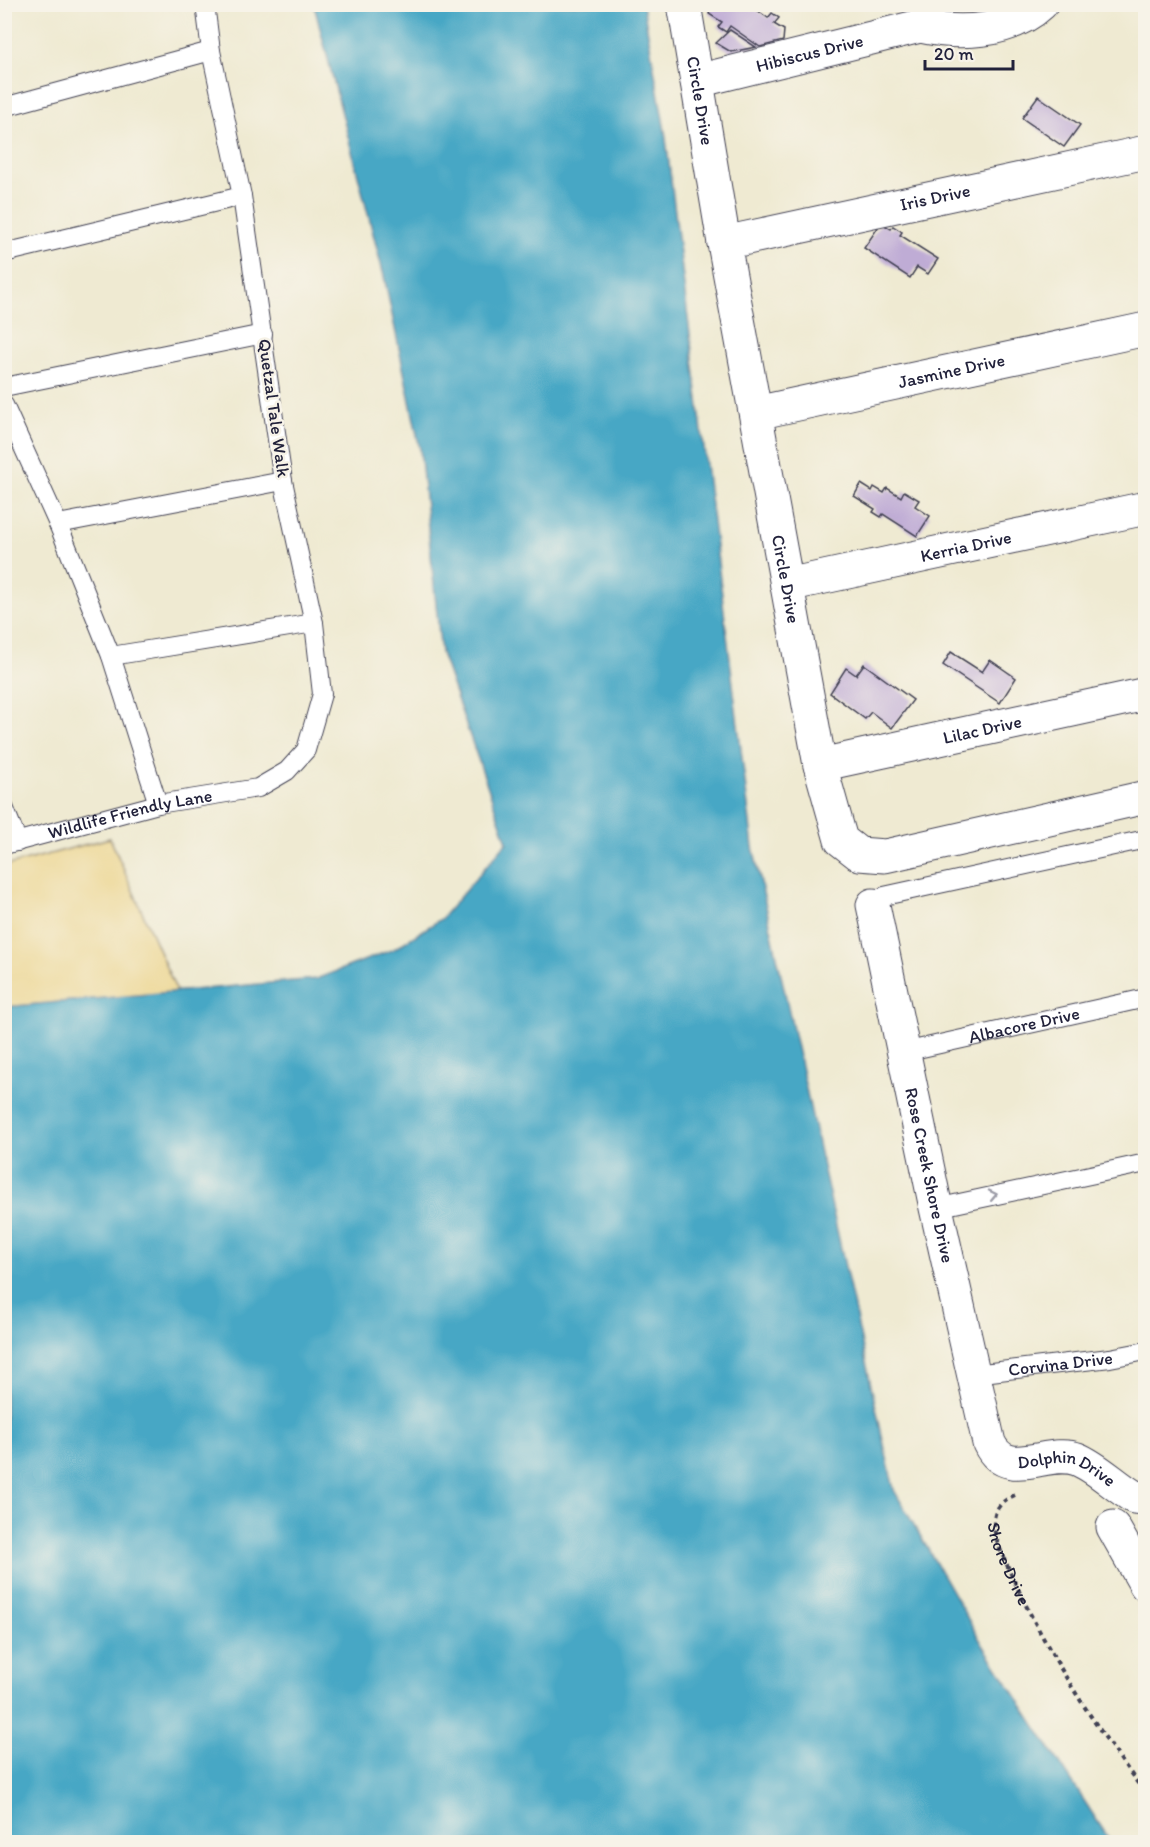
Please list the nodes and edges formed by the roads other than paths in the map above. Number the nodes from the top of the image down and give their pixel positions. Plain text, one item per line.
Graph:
1 (205, 4) edge
2 (684, 4) edge
3 (944, 4) edge
4 (1041, 4) edge
5 (920, 26) junction
6 (211, 51) junction
7 (697, 81) junction
8 (4, 107) edge
9 (1146, 152) edge
10 (242, 196) junction
11 (724, 243) junction
12 (4, 252) edge
13 (1146, 329) edge
14 (264, 334) junction
15 (4, 387) edge
16 (4, 405) edge
17 (756, 413) junction
18 (284, 481) junction
19 (1146, 508) edge
20 (58, 524) junction
21 (787, 585) junction
22 (314, 623) junction
23 (111, 656) junction
24 (1146, 694) edge
25 (820, 765) junction
26 (258, 788) joint
27 (1146, 797) edge
28 (158, 804) junction
29 (4, 807) edge
30 (1146, 839) edge
31 (11, 843) edge
32 (873, 905) joint
33 (1146, 998) edge
34 (904, 1052) junction
35 (1146, 1163) edge
36 (936, 1208) junction
37 (1146, 1351) edge
38 (974, 1374) junction
39 (989, 1443) joint
40 (1146, 1498) edge
41 (1113, 1527) dead end
42 (1146, 1586) edge

1 - 6 lane, Quetzal Tale Walk
2 - 7 street, Circle Drive
3 - 5 street
4 - 5 street, Hibiscus Drive
5 - 7 street, Hibiscus Drive
6 - 8 lane
6 - 10 lane, Quetzal Tale Walk
7 - 11 street, Circle Drive
9 - 11 street, Iris Drive
10 - 12 lane
10 - 14 lane, Quetzal Tale Walk
11 - 17 street, Circle Drive
13 - 17 street, Jasmine Drive
14 - 15 lane
14 - 18 lane, Quetzal Tale Walk
16 - 20 lane
17 - 21 street, Circle Drive
18 - 20 lane
18 - 22 lane, Quetzal Tale Walk
19 - 21 street, Kerria Drive
20 - 23 lane
21 - 25 street, Circle Drive
22 - 23 lane
22 - 26 lane, Quetzal Tale Walk
23 - 28 lane
24 - 25 street, Lilac Drive
25 - 27 street, Circle Drive
26 - 28 lane, Wildlife Friendly Lane
28 - 31 lane, Wildlife Friendly Lane
29 - 31 lane
30 - 32 lane
32 - 34 street, Rose Creek Shore Drive
33 - 34 lane, Albacore Drive
34 - 36 street, Rose Creek Shore Drive
36 -> 35 lane
36 - 38 street, Rose Creek Shore Drive
37 - 38 lane, Corvina Drive
38 - 39 street, Rose Creek Shore Drive
39 - 40 street, Dolphin Drive
41 - 42 street

